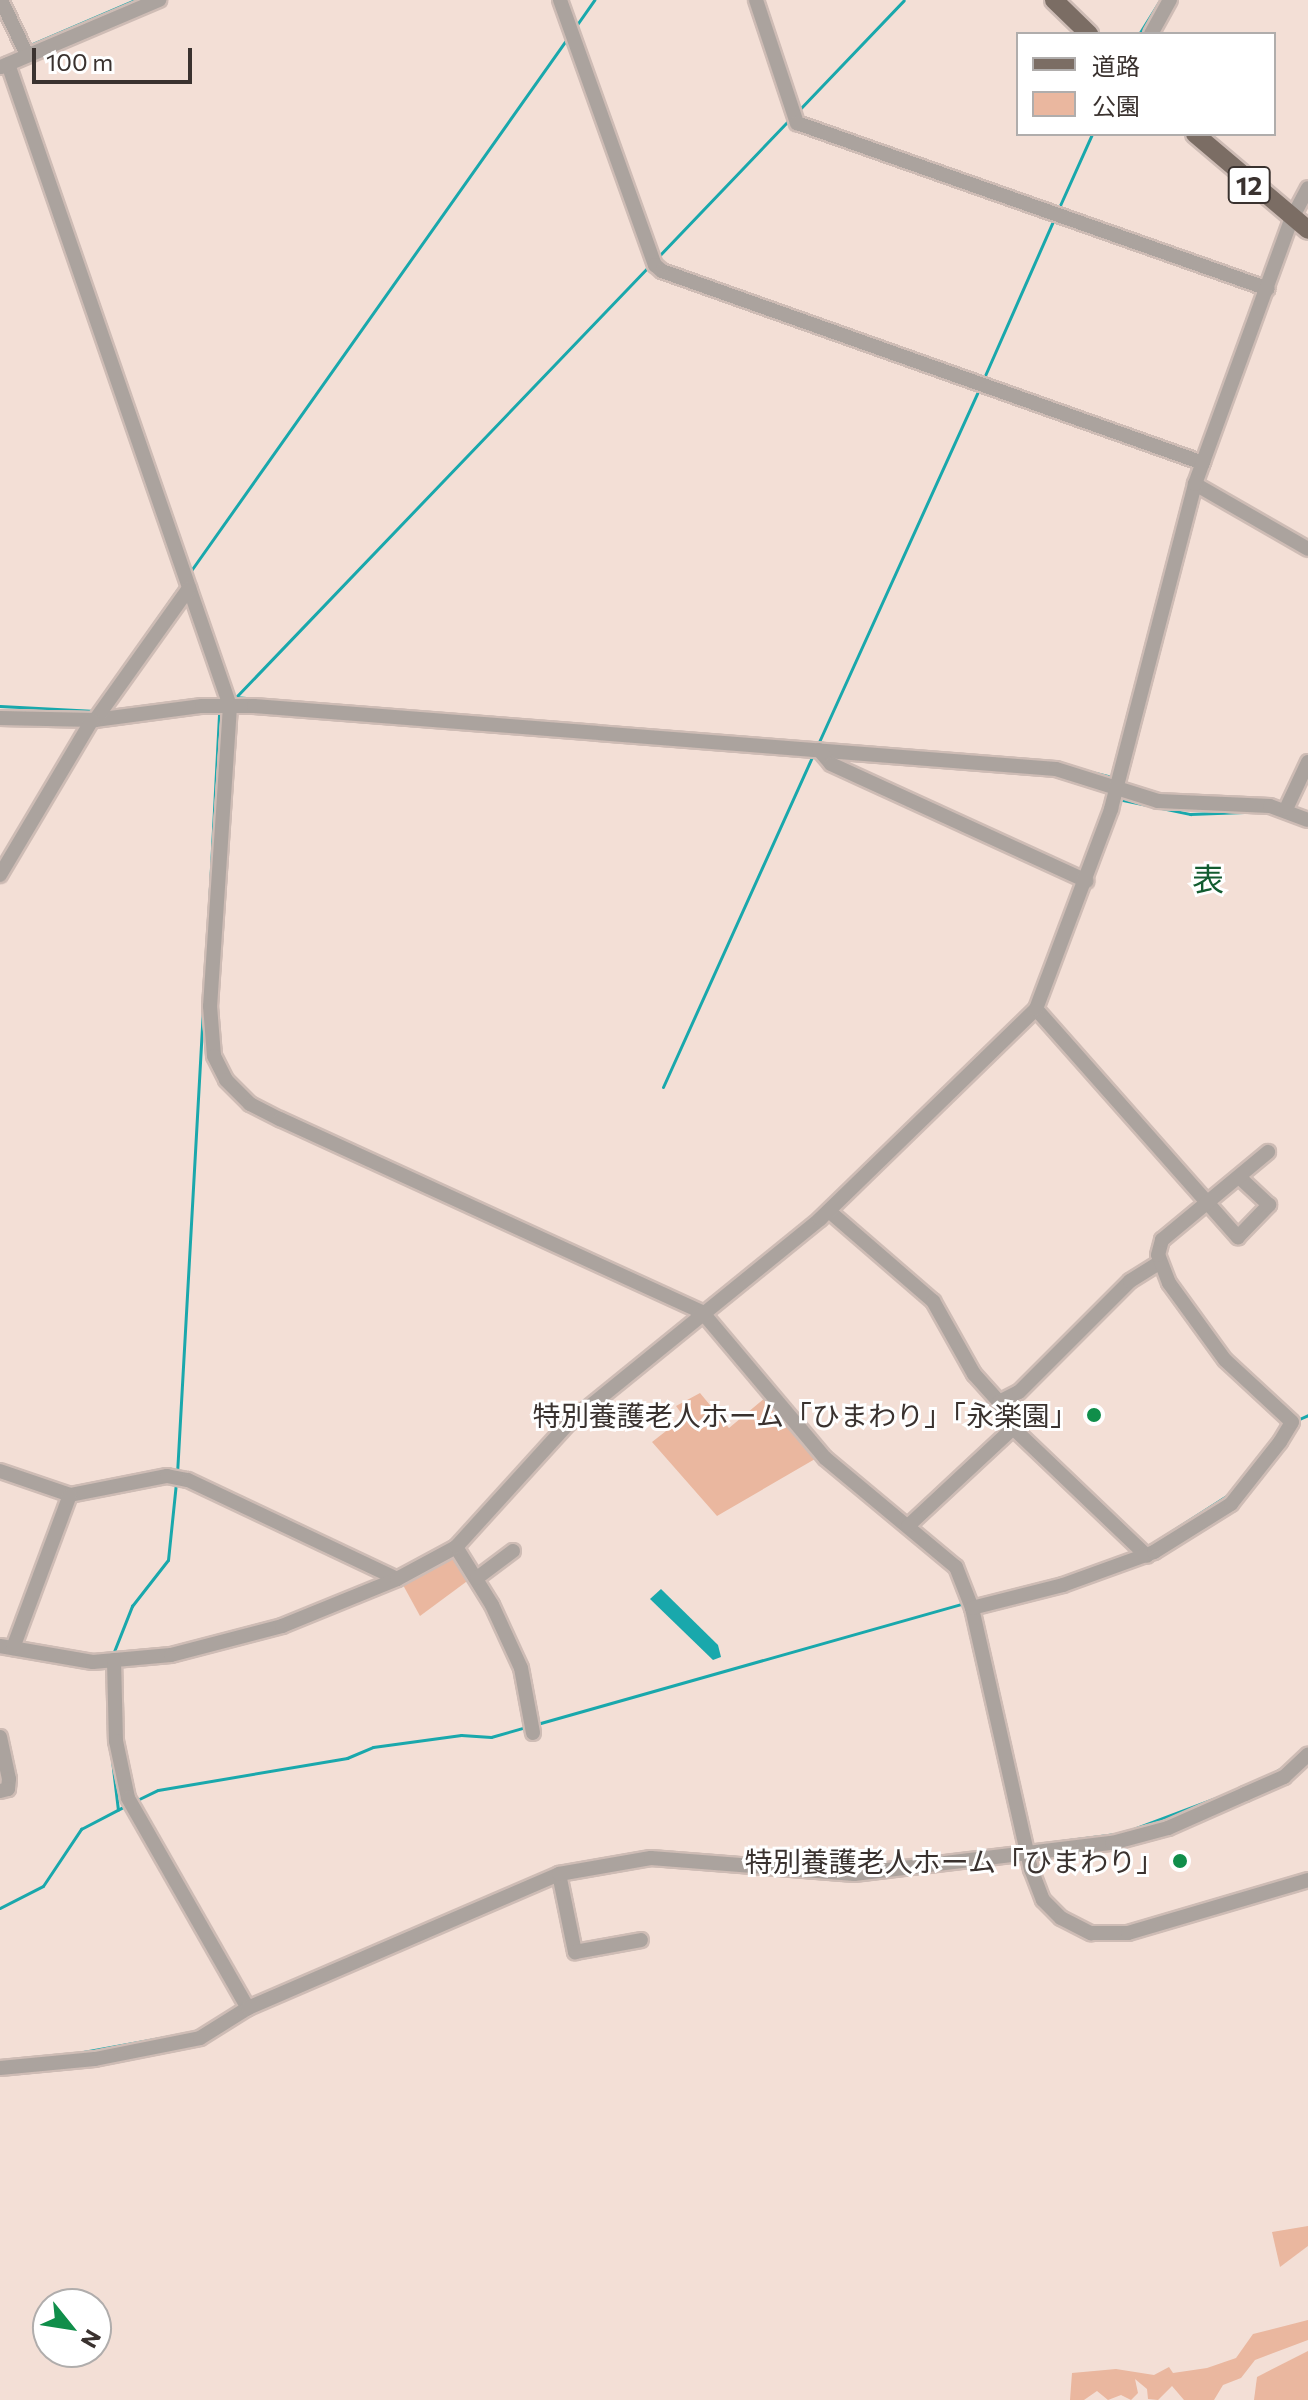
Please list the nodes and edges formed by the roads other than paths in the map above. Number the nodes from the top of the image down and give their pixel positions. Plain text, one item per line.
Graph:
1 (1, 0) edge
2 (159, 0) edge
3 (560, 0) edge
4 (756, 0) edge
5 (1054, 0) edge
6 (1170, 0) edge
7 (1087, 32) edge
8 (1152, 32) edge
9 (27, 55) junction
10 (4, 65) edge
11 (1197, 136) edge
12 (1308, 188) edge
13 (1291, 220) junction
14 (1308, 230) edge
15 (1268, 289) junction
16 (1203, 463) junction
17 (1195, 484) junction
18 (1308, 549) edge
19 (189, 588) junction
20 (230, 706) junction
21 (0, 718) edge
22 (94, 720) junction
23 (819, 750) junction
24 (1308, 762) edge
25 (1116, 791) junction
26 (1286, 809) junction
27 (1308, 820) edge
28 (0, 875) edge
29 (1086, 881) junction
30 (1036, 1009) junction
31 (1268, 1152) dead end
32 (1240, 1178) junction
33 (1208, 1202) junction
34 (829, 1211) junction
35 (1159, 1263) junction
36 (703, 1313) junction
37 (999, 1402) junction
38 (1292, 1422) junction
39 (1308, 1423) edge
40 (1013, 1428) junction
41 (0, 1471) edge
42 (70, 1495) junction
43 (908, 1526) junction
44 (456, 1547) junction
45 (513, 1551) dead end
46 (1147, 1556) junction
47 (477, 1578) junction
48 (397, 1579) junction
49 (972, 1608) junction
50 (7, 1647) edge
51 (114, 1660) junction
52 (533, 1733) dead end
53 (0, 1737) edge
54 (1308, 1755) edge
55 (0, 1791) edge
56 (1029, 1851) junction
57 (559, 1874) junction
58 (1308, 1880) edge
59 (641, 1940) dead end
60 (248, 2008) junction
61 (0, 2068) edge

1 - 9 street
2 - 9 street
3 - 16 street
4 - 15 street
5 - 7 main road
6 - 8 street
9 - 10 street
10 - 19 street
11 - 13 main road, 12
12 - 13 street
13 - 14 main road, 12
13 - 15 street
15 - 16 street
16 - 17 street
17 - 18 street
17 - 25 street
19 - 20 street
19 - 22 street
20 - 22 street
20 - 23 street
20 - 36 street
21 - 22 street
22 - 28 street
23 - 25 street
23 - 29 street
24 - 26 street
25 - 26 street
25 - 29 street
26 - 27 street
29 - 30 street
30 - 33 street
30 - 34 street
31 - 32 street
32 - 33 street
32 - 33 street
33 - 35 street
34 - 36 street
34 - 37 street
35 - 37 street
35 - 38 street
36 - 43 street
36 - 44 street
37 - 40 street
38 - 39 street
38 - 46 street
40 - 43 street
40 - 46 street
41 - 42 street
42 - 48 street
42 - 50 street
43 - 49 street
44 - 47 street
44 - 48 street
45 - 47 street
46 - 49 street
47 - 52 street
48 - 51 street
49 - 56 street
50 - 51 street
51 - 60 street
53 - 55 street
54 - 56 street
56 - 57 street
56 - 58 street
57 - 59 street
57 - 60 street
60 - 61 street

